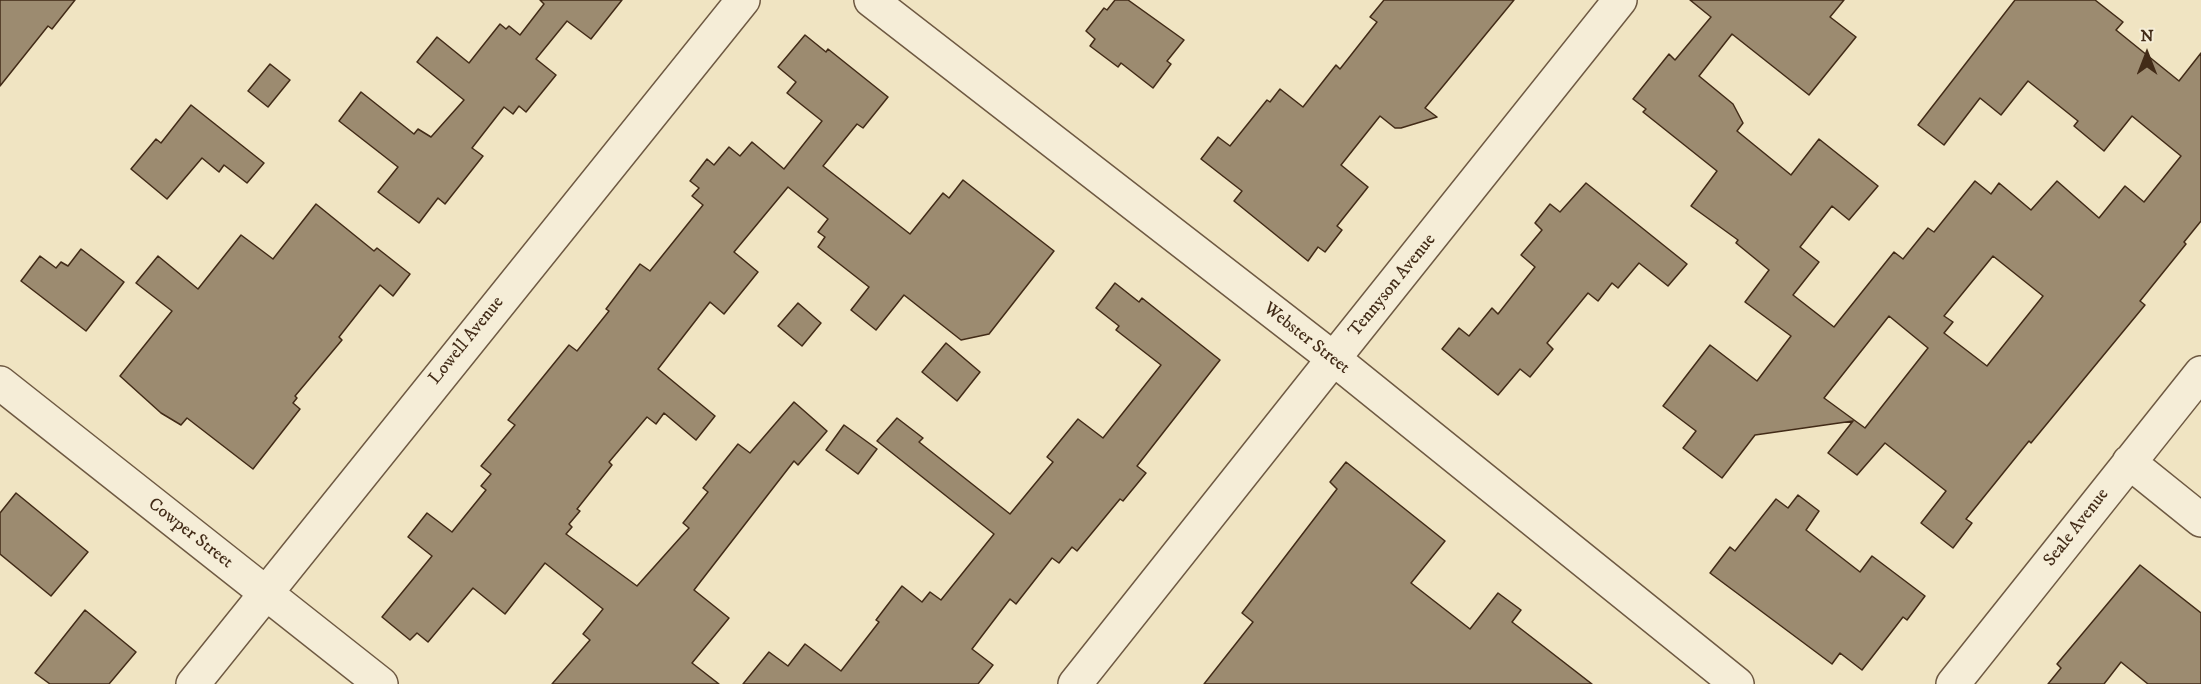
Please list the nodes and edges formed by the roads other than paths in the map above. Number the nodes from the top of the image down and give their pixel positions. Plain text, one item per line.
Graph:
1 (742, 0) edge
2 (871, 0) edge
3 (1620, 0) edge
4 (1334, 359) junction
5 (2201, 373) edge
6 (0, 383) edge
7 (2129, 462) junction
8 (2201, 520) edge
9 (265, 592) junction
10 (194, 684) edge
11 (381, 684) edge
12 (1075, 684) edge
13 (1737, 684) edge
14 (1953, 684) edge

1 - 9 street, Lowell Avenue
2 - 4 street, Webster Street
3 - 4 street, Tennyson Avenue
4 - 12 street, Tennyson Avenue
4 - 13 street, Webster Street
5 - 7 street, Seale Avenue
6 - 9 street, Cowper Street
7 - 8 street
7 - 14 street, Seale Avenue
9 - 10 street, Lowell Avenue
9 - 11 street, Cowper Street

